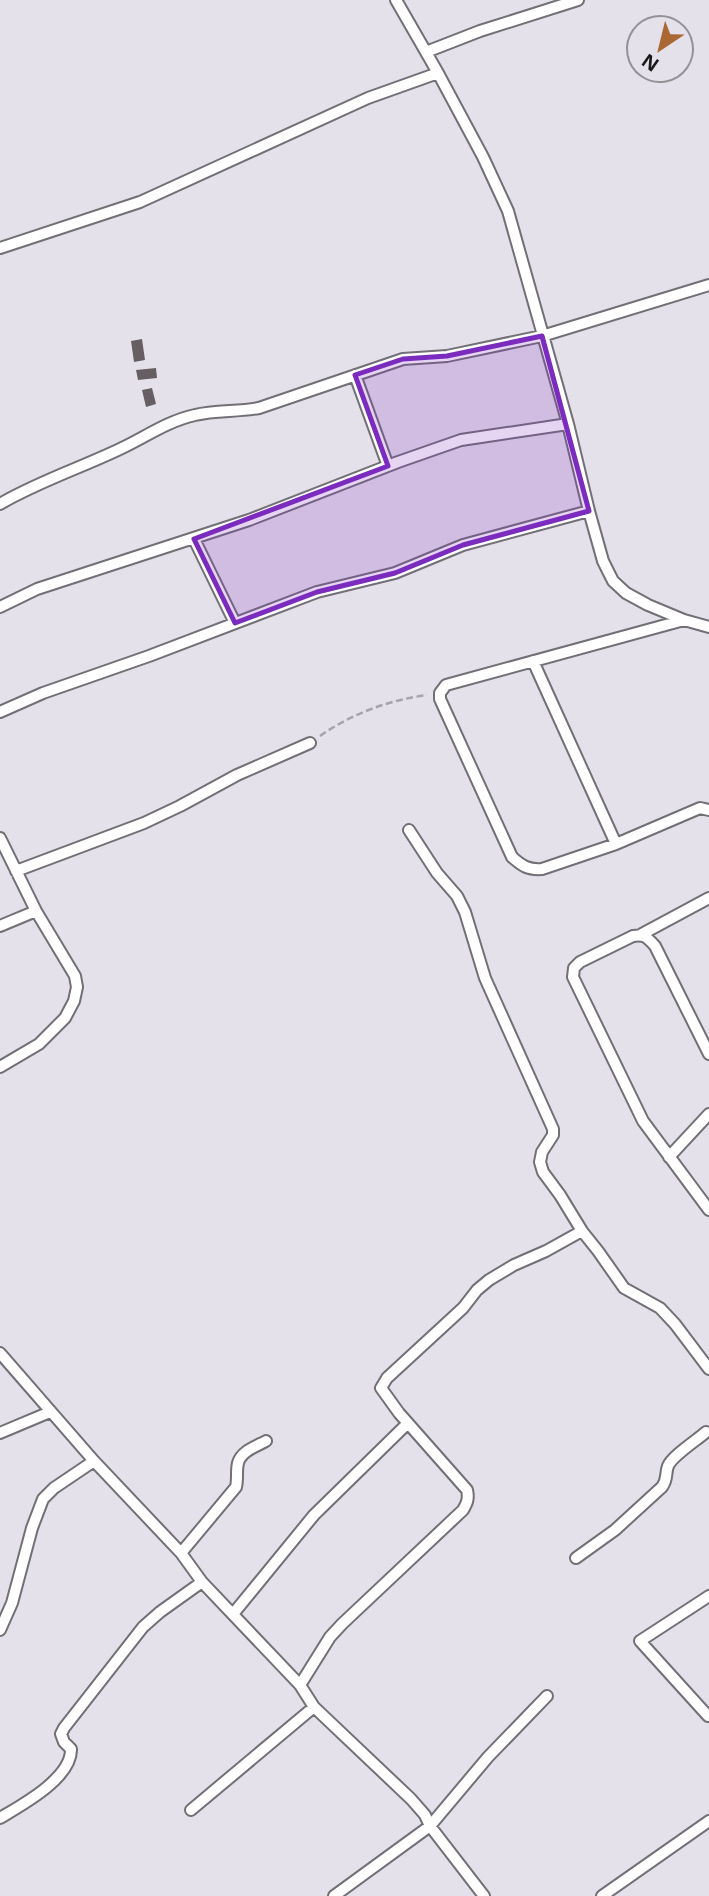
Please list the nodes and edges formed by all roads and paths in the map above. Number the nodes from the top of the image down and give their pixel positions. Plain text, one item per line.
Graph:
1 (396, 0) edge
2 (578, 0) edge
3 (426, 51) junction
4 (438, 73) junction
5 (0, 248) edge
6 (709, 285) edge
7 (542, 336) junction
8 (355, 375) junction
9 (568, 424) junction
10 (388, 466) junction
11 (0, 504) edge
12 (589, 511) junction
13 (194, 539) junction
14 (0, 607) edge
15 (684, 620) junction
16 (235, 623) junction
17 (709, 627) edge
18 (533, 661) junction
19 (440, 693) junction
20 (0, 712) edge
21 (310, 743) joint
22 (709, 810) edge
23 (409, 830) dead end
24 (0, 838) edge
25 (616, 844) junction
26 (16, 872) junction
27 (709, 898) edge
28 (36, 911) junction
29 (0, 926) edge
30 (642, 934) junction
31 (709, 1054) edge
32 (0, 1067) edge
33 (709, 1114) edge
34 (669, 1157) junction
35 (709, 1209) edge
36 (582, 1231) junction
37 (0, 1353) edge
38 (709, 1369) edge
39 (50, 1412) junction
40 (408, 1423) junction
41 (708, 1432) edge
42 (0, 1433) edge
43 (266, 1440) dead end
44 (94, 1461) junction
45 (181, 1553) junction
46 (576, 1558) dead end
47 (202, 1582) junction
48 (709, 1596) edge
49 (233, 1614) junction
50 (0, 1630) edge
51 (300, 1685) junction
52 (547, 1696) dead end
53 (314, 1707) junction
54 (709, 1717) edge
55 (191, 1810) dead end
56 (0, 1818) edge
57 (709, 1821) edge
58 (430, 1826) junction
59 (334, 1896) edge
60 (484, 1896) edge
61 (602, 1896) edge

1 - 3 street
2 - 3 street
3 - 4 street
4 - 5 street
4 - 7 street
6 - 7 street
7 - 8 street
7 - 9 street
8 - 10 street
8 - 11 street
9 - 10 street
9 - 12 street
10 - 13 street
12 - 15 street
12 - 16 street
13 - 14 street
13 - 16 street
15 - 17 street
15 - 18 street
16 - 20 street
18 - 19 street
18 - 25 street
19 - 21 path
19 - 25 street
21 - 26 street
22 - 25 street
23 - 36 street
24 - 26 street
26 - 28 street
27 - 30 street
28 - 29 street
28 - 32 street
30 - 31 street
30 - 34 street
33 - 34 street
34 - 35 street
36 - 38 street
36 - 40 street
37 - 39 street
39 - 42 street
39 - 44 street
40 - 49 street
40 - 51 street
41 - 46 street
43 - 45 street
44 - 45 street
44 - 50 street
45 - 47 street
47 - 49 street
47 - 56 street
48 - 54 street
49 - 51 street
51 - 53 street
52 - 58 street
53 - 55 street
53 - 58 street
57 - 61 street
58 - 59 street
58 - 60 street

